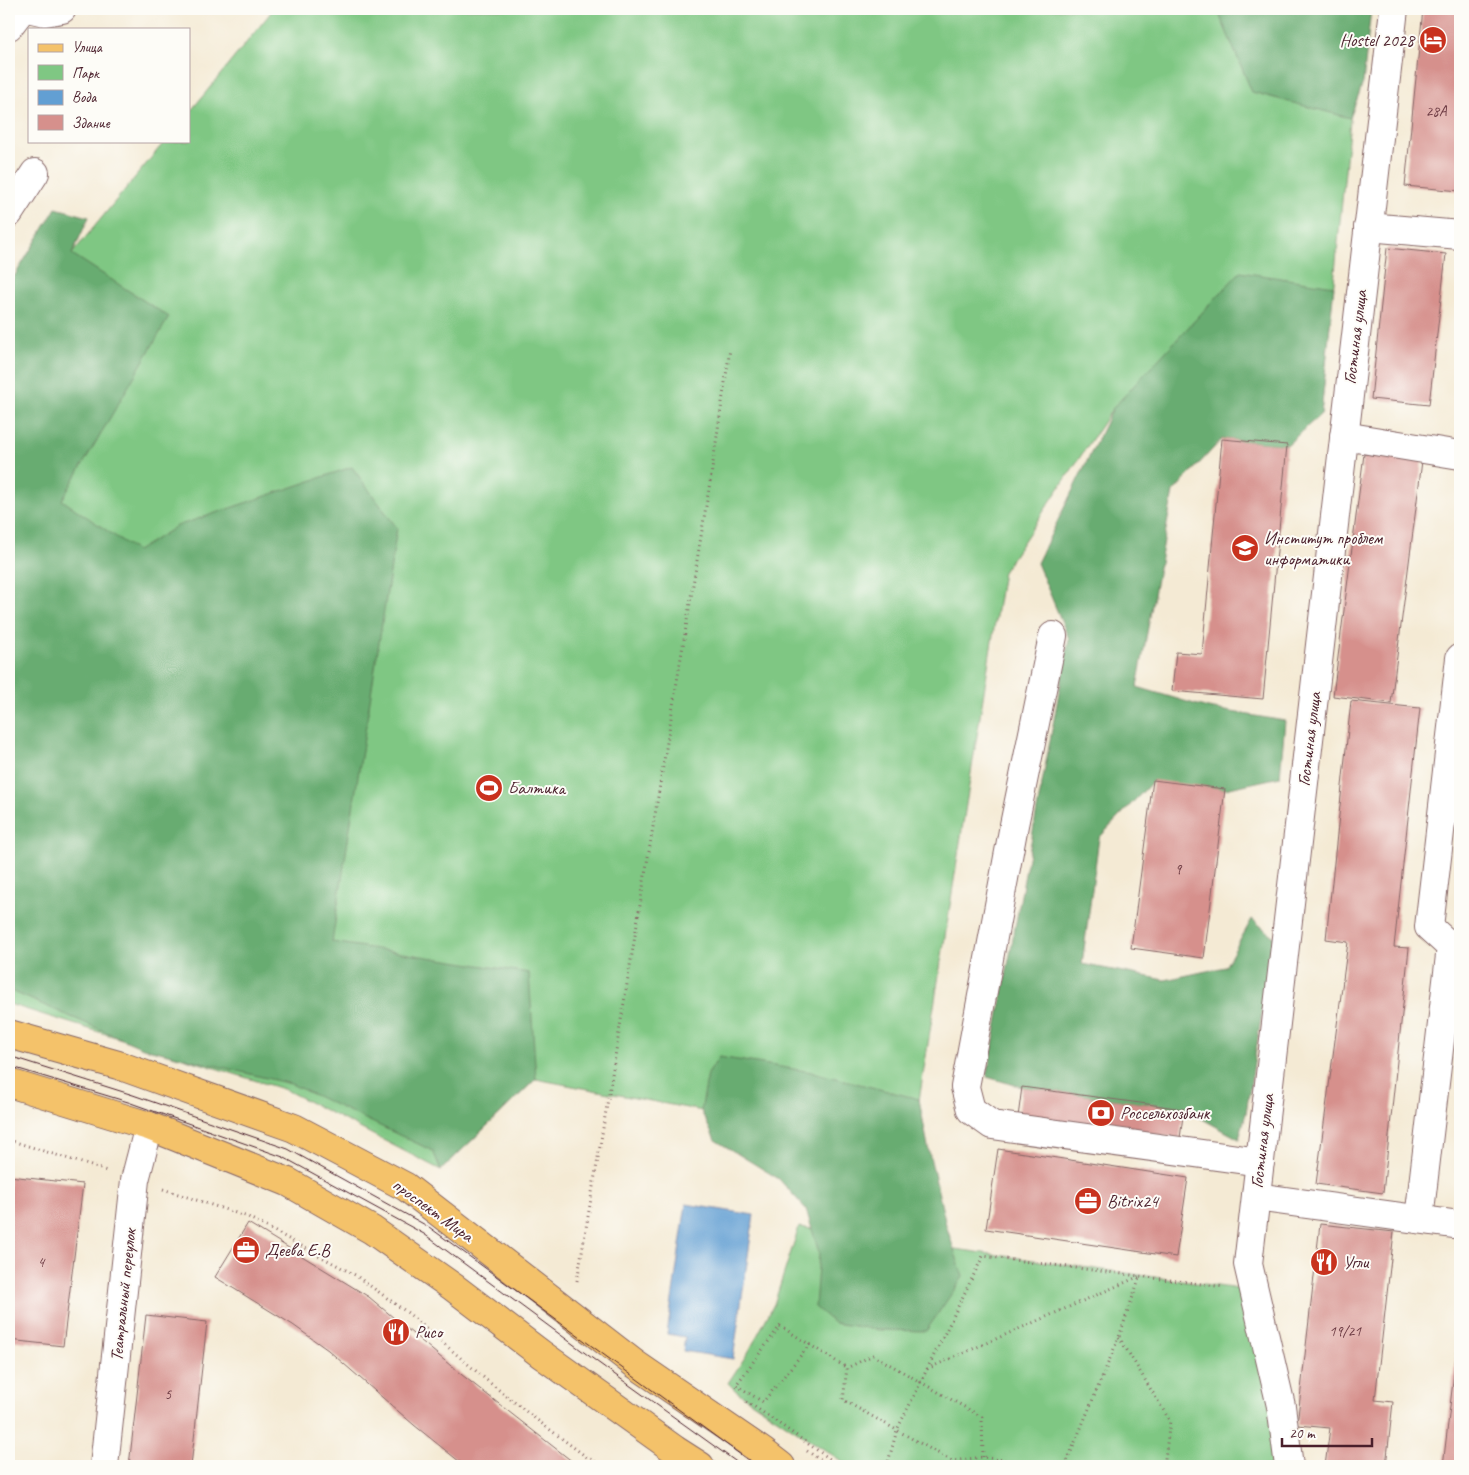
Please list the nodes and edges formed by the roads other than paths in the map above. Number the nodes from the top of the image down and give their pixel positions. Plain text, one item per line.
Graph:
1 (22, 9) edge
2 (32, 9) edge
3 (62, 9) edge
4 (1394, 9) edge
5 (9, 26) edge
6 (35, 173) dead end
7 (9, 213) edge
8 (1368, 227) junction
9 (1460, 235) edge
10 (1344, 436) junction
11 (1460, 454) edge
12 (1053, 636) dead end
13 (1460, 658) edge
14 (9, 1034) edge
15 (9, 1083) edge
16 (149, 1126) junction
17 (1260, 1162) junction
18 (1256, 1197) junction
19 (1419, 1219) junction
20 (1460, 1225) edge
21 (104, 1466) edge
22 (700, 1466) edge
23 (781, 1466) edge
24 (1289, 1466) edge

1 - 5 street
2 - 3 street
4 - 8 street, Гостиная улица
6 - 7 street
8 - 9 street
8 - 10 street, Гостиная улица
10 - 11 street
10 - 17 street, Гостиная улица
12 - 17 street
13 - 19 street
14 - 23 main road, проспект Мира
15 - 16 main road
16 - 21 street, Театральный переулок
16 - 22 main road
17 - 18 street, Гостиная улица
18 - 19 street
18 - 24 street, Гостиная улица
19 - 20 street

